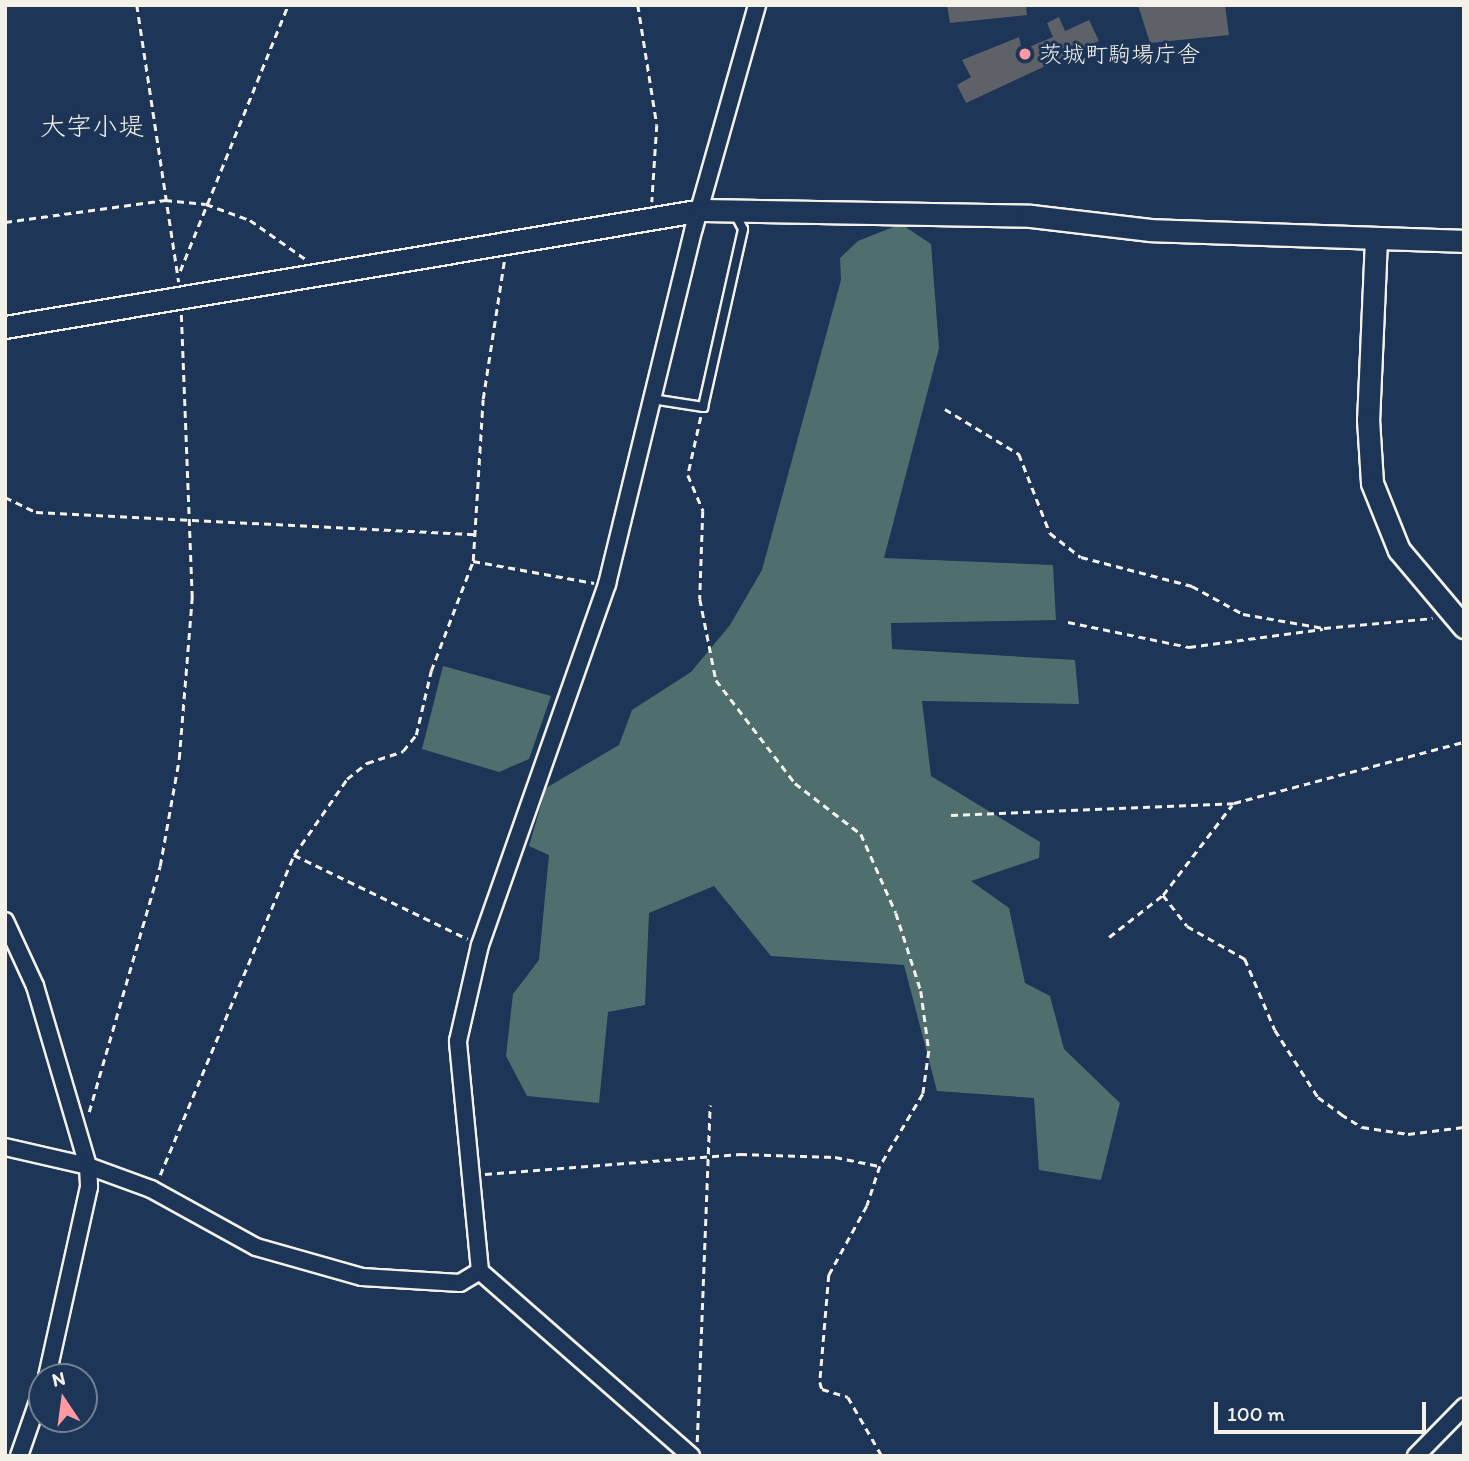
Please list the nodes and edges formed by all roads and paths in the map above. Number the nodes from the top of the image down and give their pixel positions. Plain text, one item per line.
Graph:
1 (136, 5) edge
2 (288, 5) edge
3 (638, 5) edge
4 (757, 5) edge
5 (165, 200) junction
6 (206, 204) junction
7 (703, 209) junction
8 (734, 212) junction
9 (657, 218) junction
10 (5, 222) edge
11 (1376, 239) junction
12 (1464, 241) edge
13 (505, 243) junction
14 (324, 272) junction
15 (179, 274) junction
16 (180, 297) junction
17 (5, 327) edge
18 (651, 399) junction
19 (703, 407) junction
20 (945, 409) dead end
21 (5, 498) edge
22 (185, 523) junction
23 (474, 534) junction
24 (473, 561) junction
25 (607, 584) junction
26 (1458, 621) edge
27 (1068, 622) dead end
28 (1324, 628) junction
29 (1464, 742) edge
30 (1234, 803) junction
31 (951, 815) dead end
32 (294, 855) junction
33 (1163, 895) junction
34 (5, 921) edge
35 (1109, 937) dead end
36 (480, 945) junction
37 (710, 1105) dead end
38 (1464, 1127) edge
39 (79, 1134) junction
40 (5, 1147) edge
41 (706, 1157) junction
42 (88, 1166) junction
43 (880, 1166) junction
44 (468, 1175) junction
45 (150, 1189) junction
46 (480, 1271) junction
47 (50, 1363) edge
48 (1464, 1407) edge
49 (28, 1430) edge
50 (691, 1455) edge
51 (19, 1456) edge
52 (883, 1456) edge
53 (1416, 1456) edge

1 - 5 path
2 - 6 path
3 - 9 path
4 - 7 street
5 - 6 path
5 - 10 path
5 - 15 path
6 - 14 path
6 - 15 path
7 - 8 street
7 - 9 street
7 - 18 street
8 - 11 street
8 - 19 lane
9 - 13 street
11 - 12 street
11 - 26 street
13 - 14 street
13 - 23 path
14 - 16 street
15 - 16 path
16 - 17 street
16 - 22 path
18 - 19 lane
18 - 25 street
19 - 43 path
20 - 28 path
21 - 22 path
22 - 23 path
22 - 39 path
23 - 24 path
24 - 25 path
24 - 32 path
25 - 36 street
26 - 28 path
27 - 28 path
29 - 30 path
30 - 31 path
30 - 33 path
32 - 36 path
32 - 45 path
33 - 35 path
33 - 38 path
34 - 39 street
36 - 44 street
37 - 41 path
39 - 42 street
40 - 42 street
41 - 43 path
41 - 44 path
41 - 50 path
42 - 45 street
42 - 47 street
43 - 52 path
44 - 46 street
45 - 46 street
46 - 50 street
48 - 53 street
49 - 51 street

